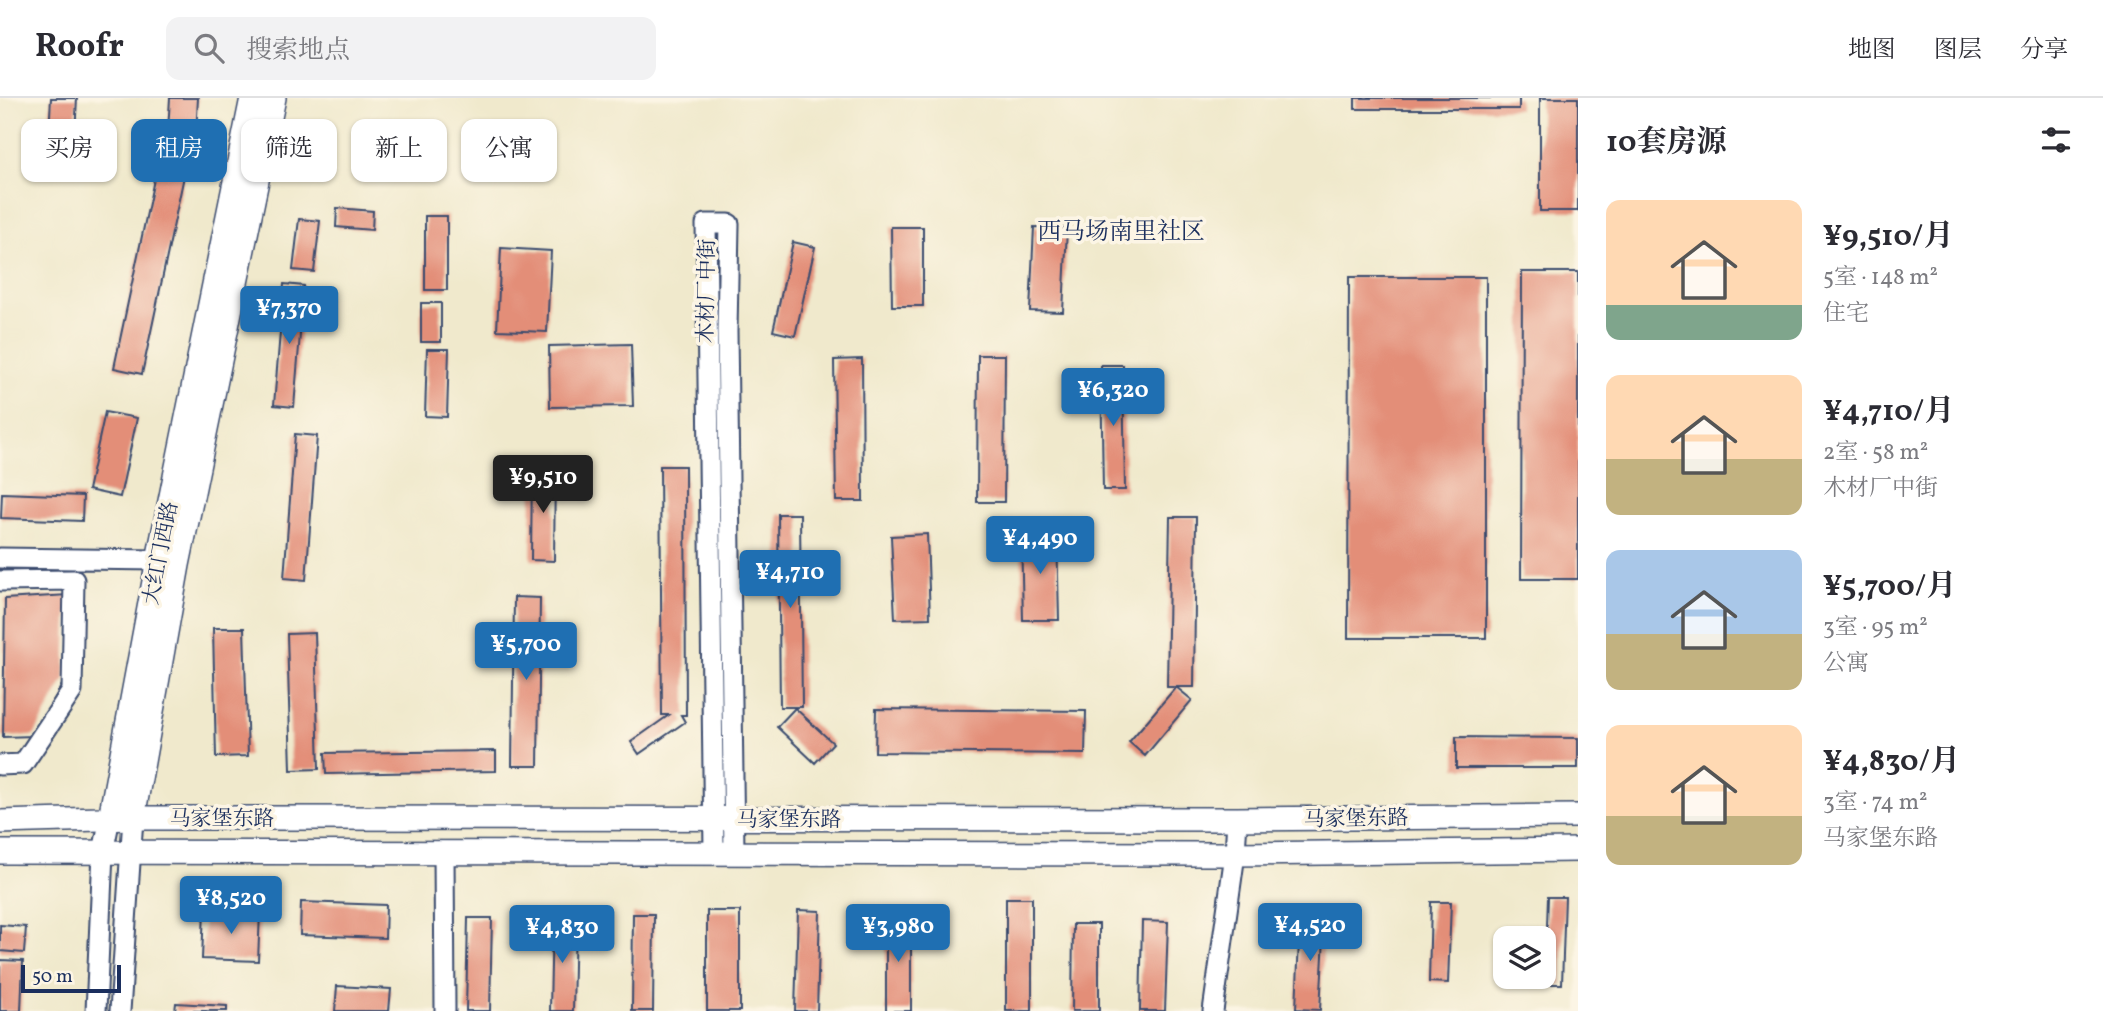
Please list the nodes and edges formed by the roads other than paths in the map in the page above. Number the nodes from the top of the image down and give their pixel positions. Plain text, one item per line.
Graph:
1 (252, 98) edge
2 (274, 98) edge
3 (0, 558) edge
4 (158, 560) junction
5 (0, 581) edge
6 (0, 765) edge
7 (1578, 816) edge
8 (110, 818) junction
9 (133, 818) junction
10 (724, 819) junction
11 (1237, 819) junction
12 (0, 822) edge
13 (1578, 850) edge
14 (724, 851) junction
15 (0, 852) edge
16 (103, 852) junction
17 (131, 852) junction
18 (444, 852) junction
19 (1235, 854) junction
20 (96, 1011) edge
21 (120, 1011) edge
22 (445, 1011) edge
23 (1213, 1011) edge

1 - 4 main road, 大红门西路
2 - 9 main road, 大红门西路
3 - 4 street
4 - 8 main road, 大红门西路
5 - 6 street
7 - 11 main road, 马家堡东路
8 - 9 main road, 马家堡东路
8 - 12 main road, 马家堡东路
8 - 16 street, 大红门西路
9 - 10 main road, 马家堡东路
9 - 17 street, 大红门西路
10 - 10 street, 木材厂中街
10 - 11 main road, 马家堡东路
10 - 14 street, 木材厂中街
11 - 19 street
13 - 19 main road, 马家堡东路
14 - 18 main road, 马家堡东路
14 - 19 main road, 马家堡东路
15 - 16 main road, 马家堡东路
16 - 17 main road, 马家堡东路
16 - 20 street, 大红门西路
17 - 18 main road, 马家堡东路
17 - 21 street, 大红门西路
18 - 22 street
19 - 23 street

